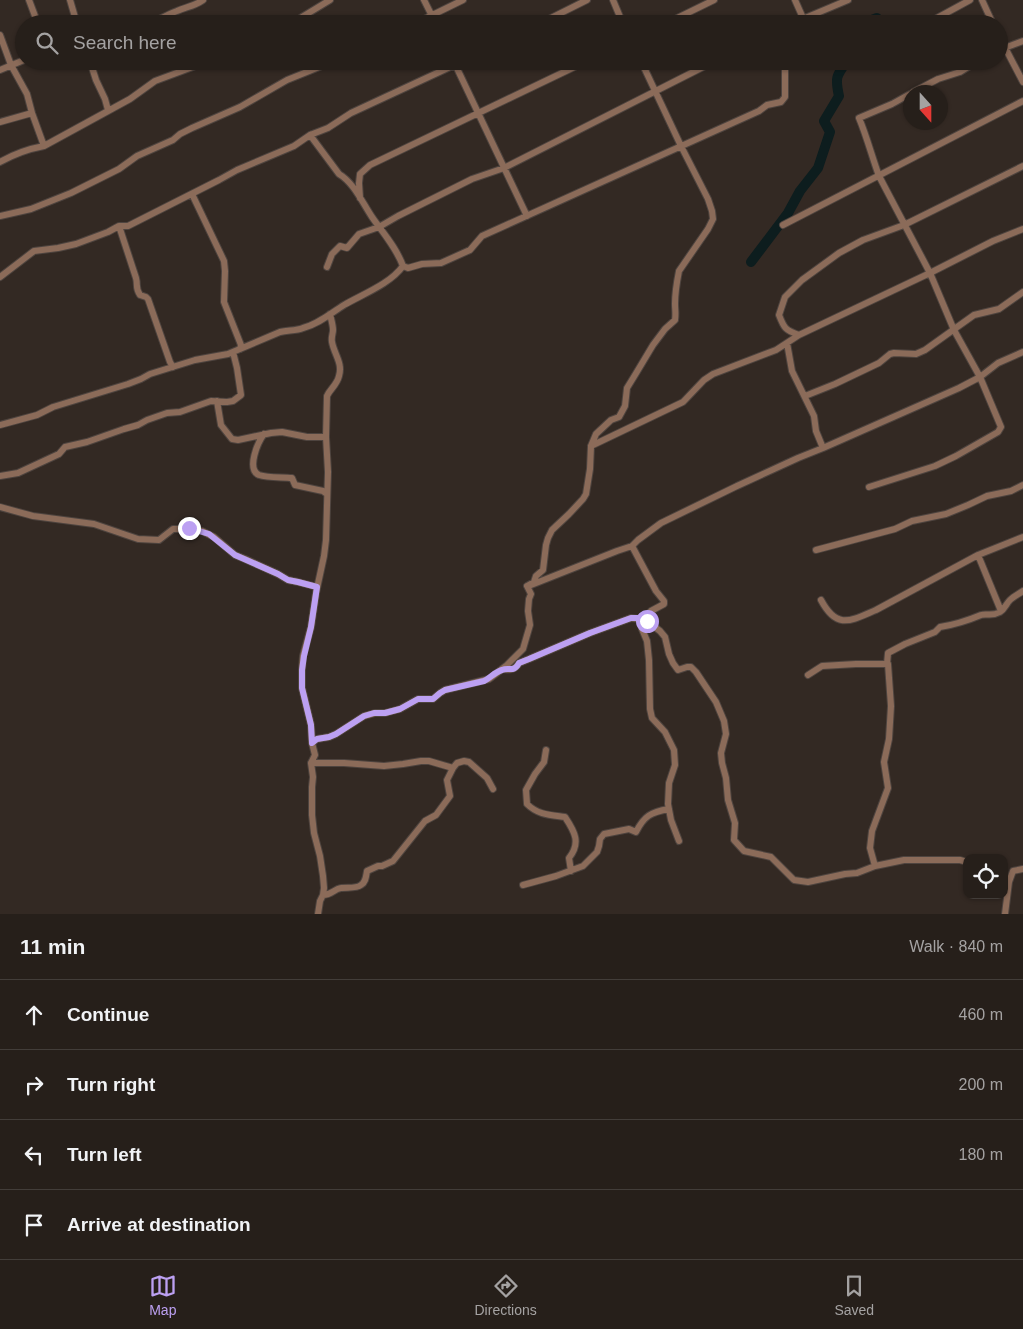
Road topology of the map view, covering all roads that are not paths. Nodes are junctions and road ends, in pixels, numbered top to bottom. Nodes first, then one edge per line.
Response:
1 (30, 0) edge
2 (70, 0) edge
3 (203, 0) edge
4 (330, 0) edge
5 (424, 0) edge
6 (463, 0) edge
7 (587, 0) edge
8 (612, 0) edge
9 (714, 0) edge
10 (795, 0) edge
11 (848, 0) edge
12 (970, 0) edge
13 (982, 0) edge
14 (35, 15) edge
15 (74, 15) edge
16 (169, 15) edge
17 (304, 15) edge
18 (432, 15) joint
19 (557, 15) edge
20 (619, 15) edge
21 (683, 15) edge
22 (802, 15) edge
23 (810, 15) edge
24 (942, 15) edge
25 (989, 15) edge
26 (0, 35) edge
27 (1023, 41) edge
28 (1008, 47) edge
29 (1008, 58) edge
30 (15, 63) edge
31 (11, 65) junction
32 (0, 70) edge
33 (93, 70) edge
34 (185, 70) edge
35 (312, 70) edge
36 (440, 70) edge
37 (457, 70) edge
38 (568, 70) edge
39 (646, 70) edge
40 (697, 70) edge
41 (785, 70) edge
42 (963, 70) edge
43 (1023, 82) edge
44 (927, 85) edge
45 (656, 91) junction
46 (903, 98) edge
47 (1023, 101) edge
48 (108, 110) junction
49 (32, 113) junction
50 (478, 114) junction
51 (0, 122) edge
52 (310, 135) junction
53 (44, 146) junction
54 (681, 146) junction
55 (0, 162) edge
56 (1023, 166) edge
57 (504, 168) junction
58 (879, 176) junction
59 (192, 194) junction
60 (360, 198) junction
61 (0, 216) edge
62 (527, 216) junction
63 (783, 225) dead end
64 (904, 225) junction
65 (118, 226) junction
66 (379, 227) junction
67 (1023, 229) edge
68 (403, 266) junction
69 (328, 267) dead end
70 (930, 273) junction
71 (0, 277) edge
72 (1023, 292) edge
73 (330, 314) junction
74 (954, 330) junction
75 (799, 335) junction
76 (787, 343) junction
77 (240, 349) junction
78 (233, 352) junction
79 (1023, 352) edge
80 (174, 367) junction
81 (980, 377) junction
82 (805, 396) junction
83 (217, 401) junction
84 (0, 425) edge
85 (264, 434) junction
86 (326, 437) junction
87 (592, 446) junction
88 (824, 448) junction
89 (0, 476) edge
90 (1023, 485) edge
91 (869, 487) dead end
92 (327, 494) junction
93 (0, 506) edge
94 (1023, 537) edge
95 (632, 546) junction
96 (816, 550) dead end
97 (978, 555) junction
98 (527, 586) junction
99 (317, 587) junction
100 (1023, 591) edge
101 (821, 600) dead end
102 (1001, 611) junction
103 (644, 620) junction
104 (887, 664) junction
105 (502, 669) junction
106 (808, 675) dead end
107 (312, 743) junction
108 (546, 750) dead end
109 (311, 764) junction
110 (453, 768) junction
111 (494, 789) dead end
112 (669, 809) junction
113 (679, 841) dead end
114 (963, 861) edge
115 (875, 866) junction
116 (1023, 869) edge
117 (571, 871) junction
118 (1009, 882) joint
119 (523, 885) dead end
120 (323, 895) junction
121 (318, 914) edge
122 (1004, 914) edge

1 - 14 street
2 - 15 street
3 - 16 street
4 - 17 street
5 - 18 street
6 - 18 street
7 - 19 street
8 - 20 street
9 - 21 street
10 - 22 street
11 - 23 street
12 - 24 street
13 - 25 street
26 - 31 street
27 - 28 street
29 - 43 street
30 - 31 street
31 - 32 street
31 - 49 street
33 - 48 street
34 - 48 street
35 - 61 street
36 - 52 street
37 - 50 street
38 - 50 street
39 - 45 street
40 - 45 street
41 - 54 street
42 - 44 street
45 - 54 street
45 - 57 street
46 - 58 street
47 - 58 street
48 - 53 street
49 - 51 street
49 - 53 street
50 - 57 street
50 - 60 street
52 - 59 street
52 - 60 street
53 - 55 street
54 - 62 street
54 - 87 street
56 - 64 street
57 - 62 street
57 - 66 street
58 - 63 street
58 - 64 street
59 - 65 street
59 - 77 street
60 - 66 street
62 - 68 street
64 - 70 street
64 - 75 street
65 - 71 street
65 - 80 street
66 - 68 street
66 - 69 street
67 - 70 street
68 - 73 street
70 - 74 street
70 - 75 street
72 - 74 street
73 - 77 street
73 - 86 street
74 - 81 street
74 - 82 street
75 - 76 street
76 - 82 street
76 - 87 street
77 - 78 street
78 - 80 street
78 - 83 street
79 - 81 street
80 - 84 street
81 - 88 street
81 - 91 street
82 - 88 street
83 - 85 street
83 - 89 street
85 - 86 street
85 - 92 street
86 - 92 street
87 - 98 street
88 - 95 street
90 - 96 street
92 - 99 street
93 - 99 street
94 - 97 street
95 - 98 street
95 - 103 street
97 - 101 street
97 - 102 street
98 - 105 street
99 - 107 street
100 - 102 street
102 - 104 street
103 - 105 street
103 - 112 street
103 - 115 street
104 - 106 street
104 - 115 street
105 - 107 street
107 - 109 street
108 - 117 street
109 - 110 street
109 - 120 street
110 - 111 street
110 - 120 street
112 - 113 street
112 - 117 street
114 - 115 street
116 - 118 street
117 - 119 street
118 - 122 street
120 - 121 street

